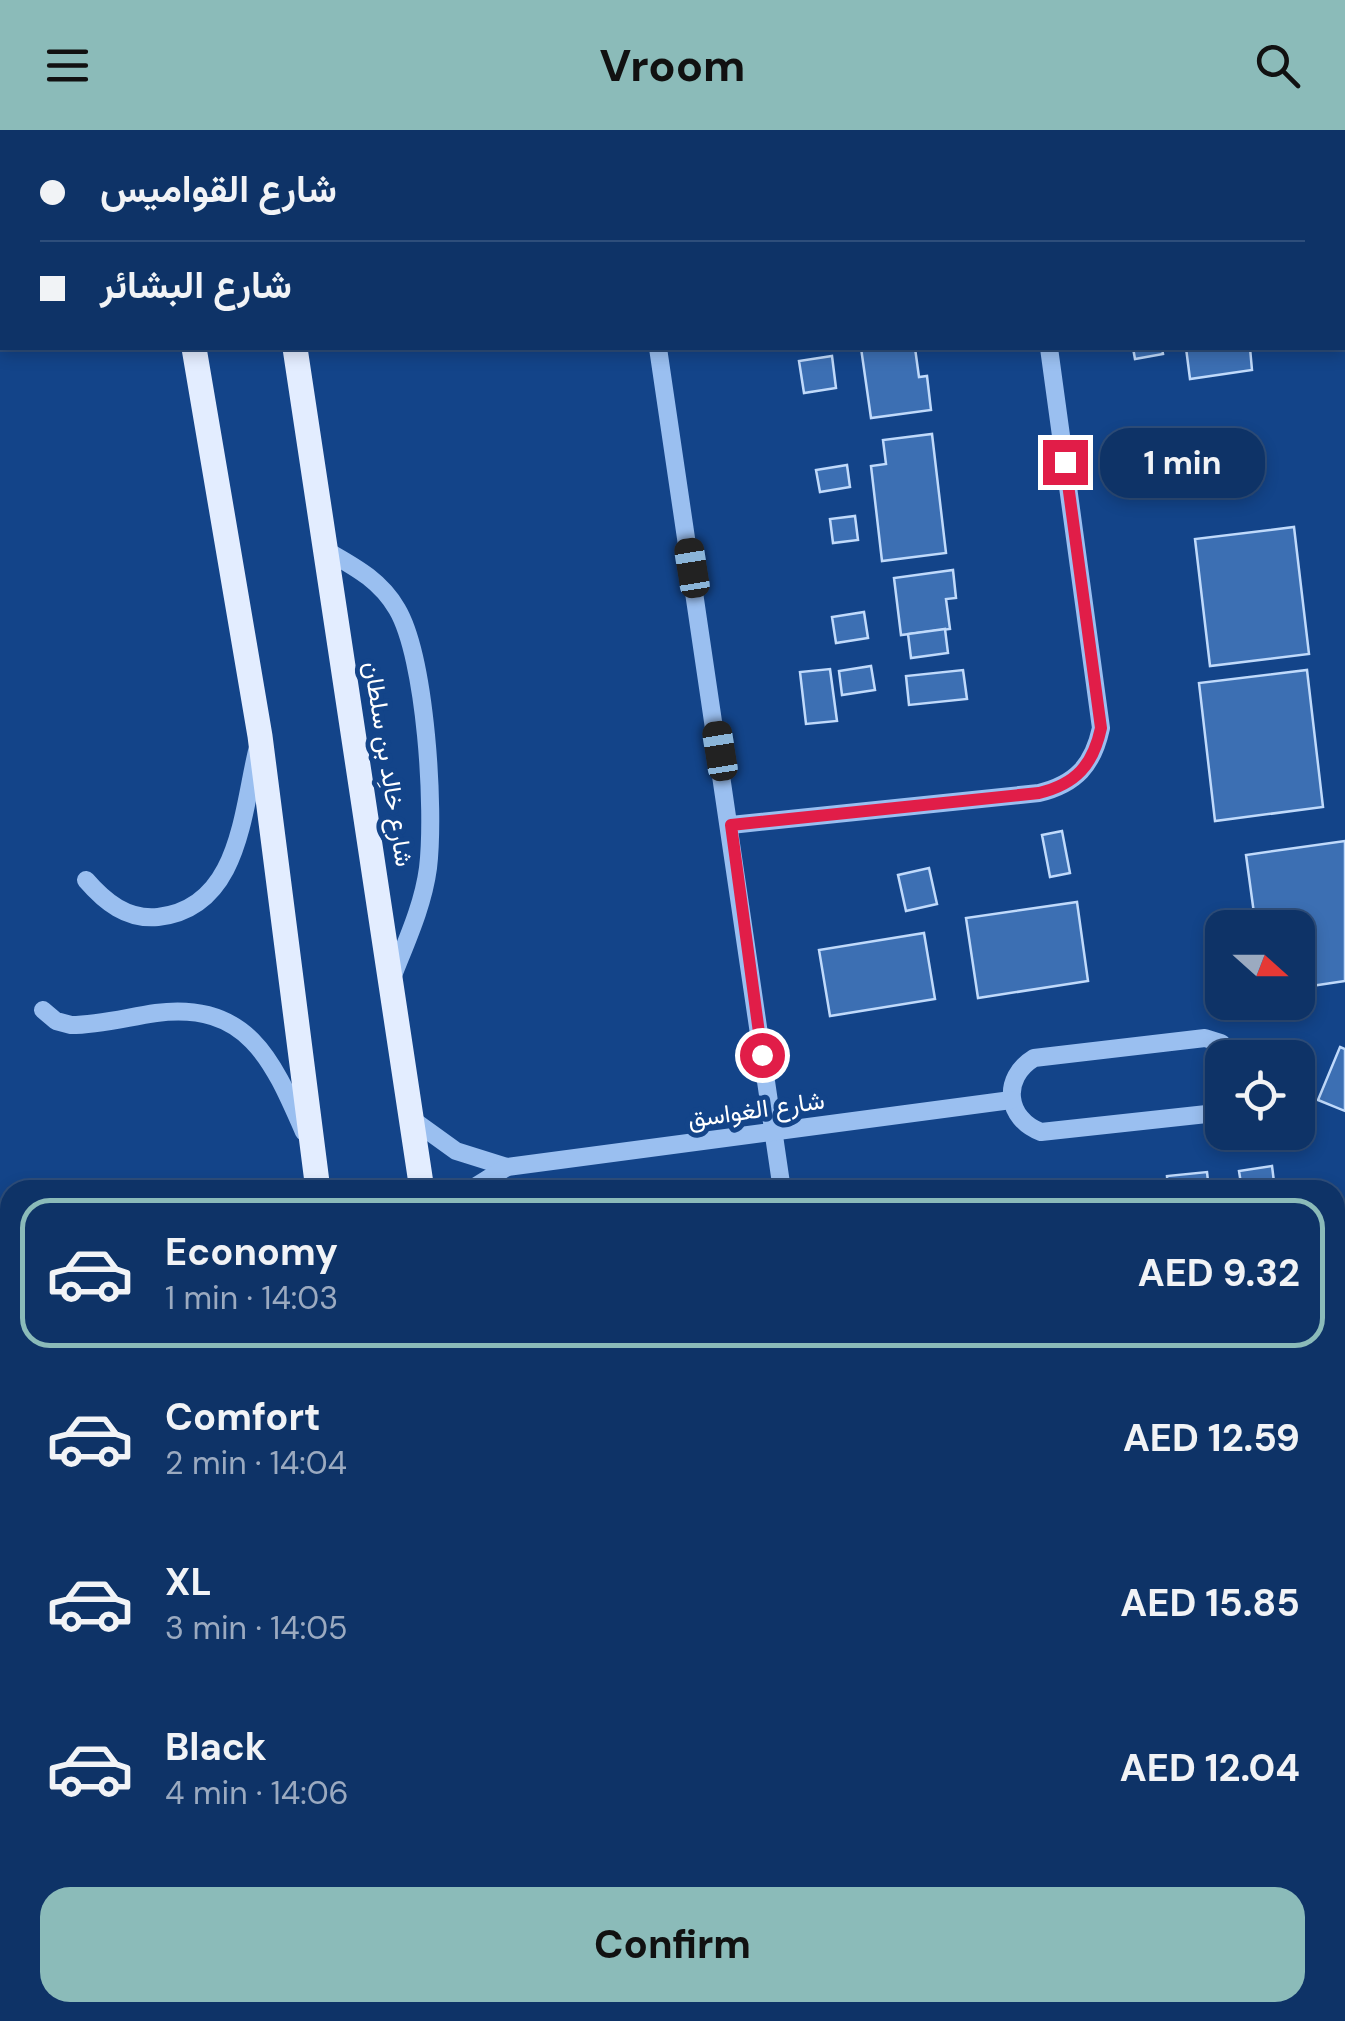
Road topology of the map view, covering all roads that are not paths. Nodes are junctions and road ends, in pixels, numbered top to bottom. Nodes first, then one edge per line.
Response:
1 (194, 350) edge
2 (296, 350) edge
3 (658, 350) edge
4 (1049, 350) edge
5 (326, 551) junction
6 (260, 736) junction
7 (731, 825) junction
8 (86, 880) dead end
9 (392, 978) junction
10 (43, 1010) dead end
11 (1211, 1040) edge
12 (1011, 1100) junction
13 (1205, 1114) edge
14 (413, 1120) junction
15 (772, 1132) junction
16 (314, 1155) junction
17 (506, 1167) junction
18 (317, 1180) edge
19 (421, 1180) edge
20 (486, 1180) edge
21 (780, 1180) edge

1 - 6 main road
2 - 5 main road, شارع خالِد بن سلطان
3 - 7 street
4 - 7 street
5 - 9 main road, شارع خالِد بن سلطان
5 - 9 street
6 - 8 street
6 - 16 main road
7 - 15 street
9 - 14 main road, شارع خالِد بن سلطان
10 - 16 street
11 - 12 street
12 - 13 street
12 - 15 street, شارع الغواسق
14 - 17 street, شارع الغواسق
14 - 19 main road, شارع خالِد بن سلطان
15 - 17 street, شارع الغواسق
15 - 21 street
16 - 18 main road
17 - 20 street, شارع الغواسق

